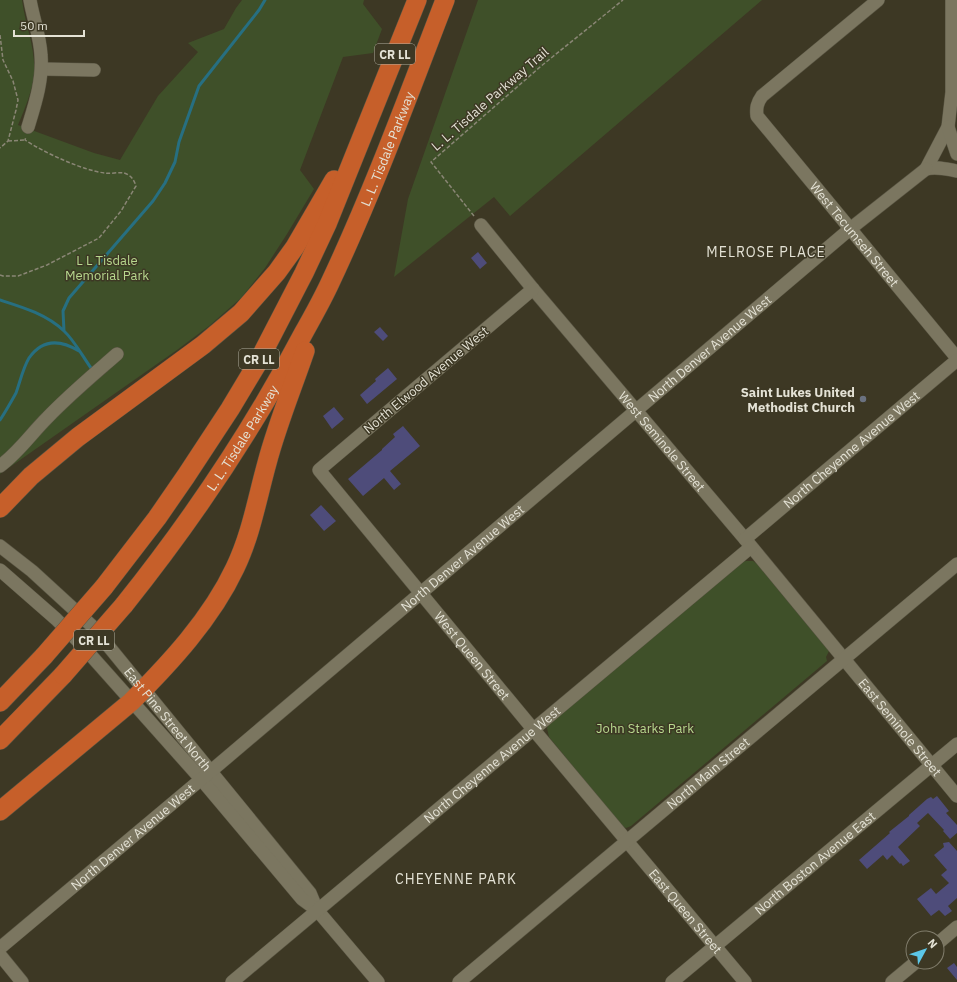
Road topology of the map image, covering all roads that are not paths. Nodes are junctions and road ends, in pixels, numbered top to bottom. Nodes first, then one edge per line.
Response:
1 (30, 0) edge
2 (417, 0) edge
3 (445, 0) edge
4 (878, 0) edge
5 (952, 0) edge
6 (42, 69) junction
7 (94, 70) dead end
8 (374, 108) junction
9 (948, 127) junction
10 (27, 134) road end
11 (957, 154) edge
12 (926, 169) junction
13 (957, 171) edge
14 (481, 225) road end
15 (850, 229) junction
16 (329, 286) junction
17 (533, 289) junction
18 (117, 354) dead end
19 (957, 359) edge
20 (637, 410) junction
21 (0, 466) edge
22 (319, 470) joint
23 (31, 476) junction
24 (0, 494) edge
25 (0, 508) edge
26 (748, 543) junction
27 (0, 546) edge
28 (957, 564) edge
29 (1, 573) edge
30 (420, 593) junction
31 (843, 659) junction
32 (138, 695) junction
33 (0, 702) edge
34 (533, 730) junction
35 (0, 740) edge
36 (957, 744) edge
37 (931, 765) junction
38 (206, 775) junction
39 (957, 796) edge
40 (0, 811) edge
41 (626, 840) junction
42 (317, 910) junction
43 (957, 927) edge
44 (945, 937) edge
45 (715, 946) junction
46 (0, 948) edge
47 (0, 955) edge
48 (906, 970) edge
49 (22, 982) edge
50 (232, 982) edge
51 (378, 982) edge
52 (458, 982) edge
53 (672, 982) edge
54 (745, 982) edge
55 (892, 982) edge

1 - 6 street
2 - 8 highway, L. L. Tisdale Parkway / CR LL
3 - 16 highway, L. L. Tisdale Parkway / CR LL
4 - 15 street, West Tecumseh Street
5 - 9 street, North Denver Avenue West
6 - 7 street
6 - 10 street
8 - 23 highway
8 - 33 highway, L. L. Tisdale Parkway / CR LL, bridge
9 - 11 street, North Denver Avenue West
9 - 12 street, North Denver Avenue West
12 - 13 street
12 - 15 street, North Denver Avenue West
14 - 17 street, West Seminole Street
15 - 19 street, West Tecumseh Street
15 - 20 street, North Denver Avenue West
16 - 32 highway
16 - 35 highway, L. L. Tisdale Parkway / CR LL, bridge
17 - 20 street, West Seminole Street
17 - 22 street, North Elwood Avenue West
18 - 21 street
19 - 26 street, North Cheyenne Avenue West
20 - 26 street, West Seminole Street
20 - 30 street, North Denver Avenue West
22 - 30 street, West Queen Street
23 - 24 highway
23 - 25 highway
26 - 31 street, West Seminole Street
26 - 34 street, North Cheyenne Avenue West
27 - 32 street, East Pine Street North
28 - 31 street, North Main Street
29 - 32 street, East Pine Street North
30 - 34 street, West Queen Street
30 - 38 street, North Denver Avenue West
31 - 37 street, East Seminole Street
31 - 41 street, North Main Street
32 - 38 street, East Pine Street North
32 - 38 street, East Pine Street North
32 - 40 highway
34 - 41 street, West Queen Street
34 - 42 street, North Cheyenne Avenue West
36 - 37 street, North Boston Avenue East
37 - 39 street, East Seminole Street
37 - 45 street, North Boston Avenue East
38 - 42 street, East Pine Street North
38 - 46 street, North Denver Avenue West
41 - 45 street, East Queen Street
41 - 52 street, North Main Street
42 - 50 street, North Cheyenne Avenue West
42 - 51 street, East Pine Street North
43 - 44 street
45 - 53 street, North Boston Avenue East
45 - 54 street, East Queen Street
47 - 49 street
48 - 55 street

